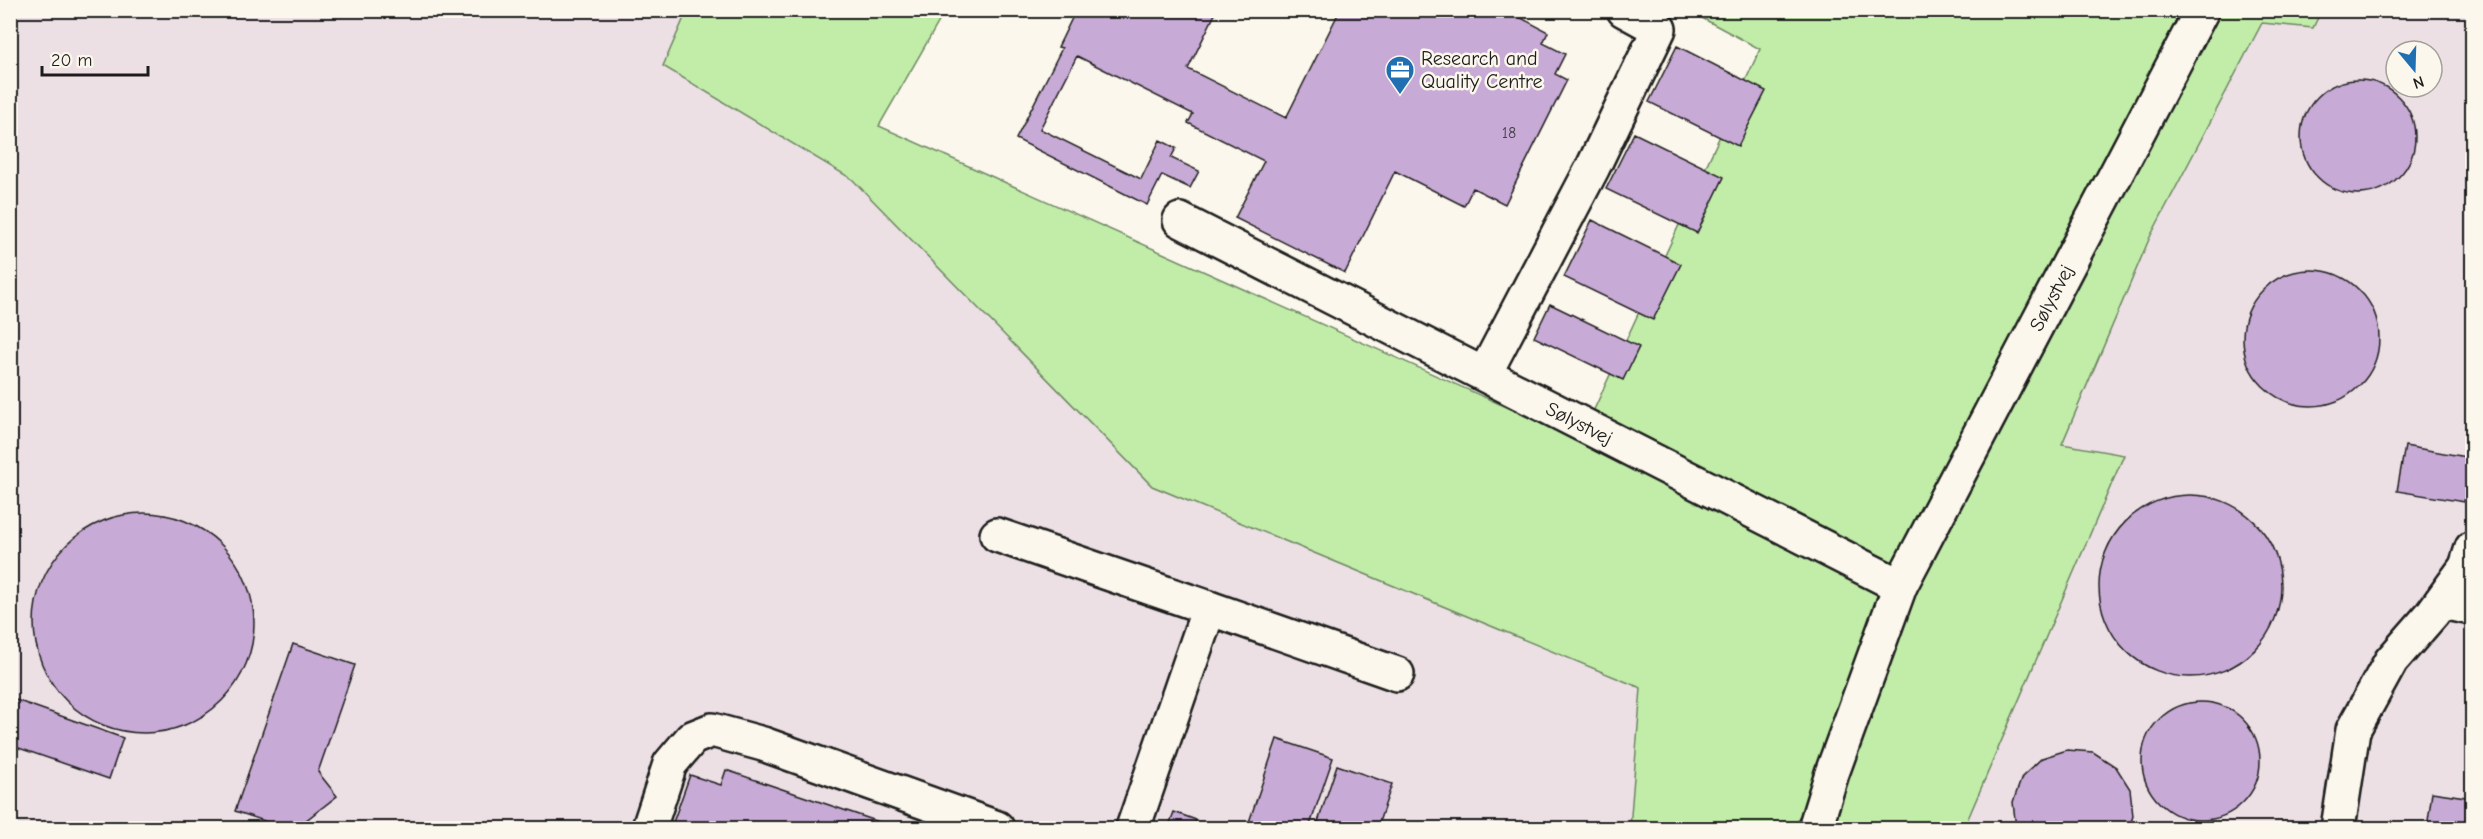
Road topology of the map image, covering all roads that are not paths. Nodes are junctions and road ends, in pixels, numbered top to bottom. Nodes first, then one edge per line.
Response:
1 (1624, 10) edge
2 (2202, 10) edge
3 (1180, 220) dead end
4 (1485, 373) junction
5 (997, 535) dead end
6 (2472, 548) edge
7 (1900, 586) junction
8 (2441, 602) junction
9 (1209, 608) junction
10 (2472, 608) edge
11 (1396, 674) dead end
12 (649, 828) edge
13 (997, 828) edge
14 (1132, 828) edge
15 (1815, 828) edge
16 (2338, 828) edge

1 - 4 street
2 - 7 street, Sølystvej
3 - 4 street, Sølystvej
4 - 7 street, Sølystvej
5 - 9 street
6 - 8 street
7 - 15 street, Sølystvej
8 - 10 street
8 - 16 street
9 - 11 street
9 - 14 street
12 - 13 street

